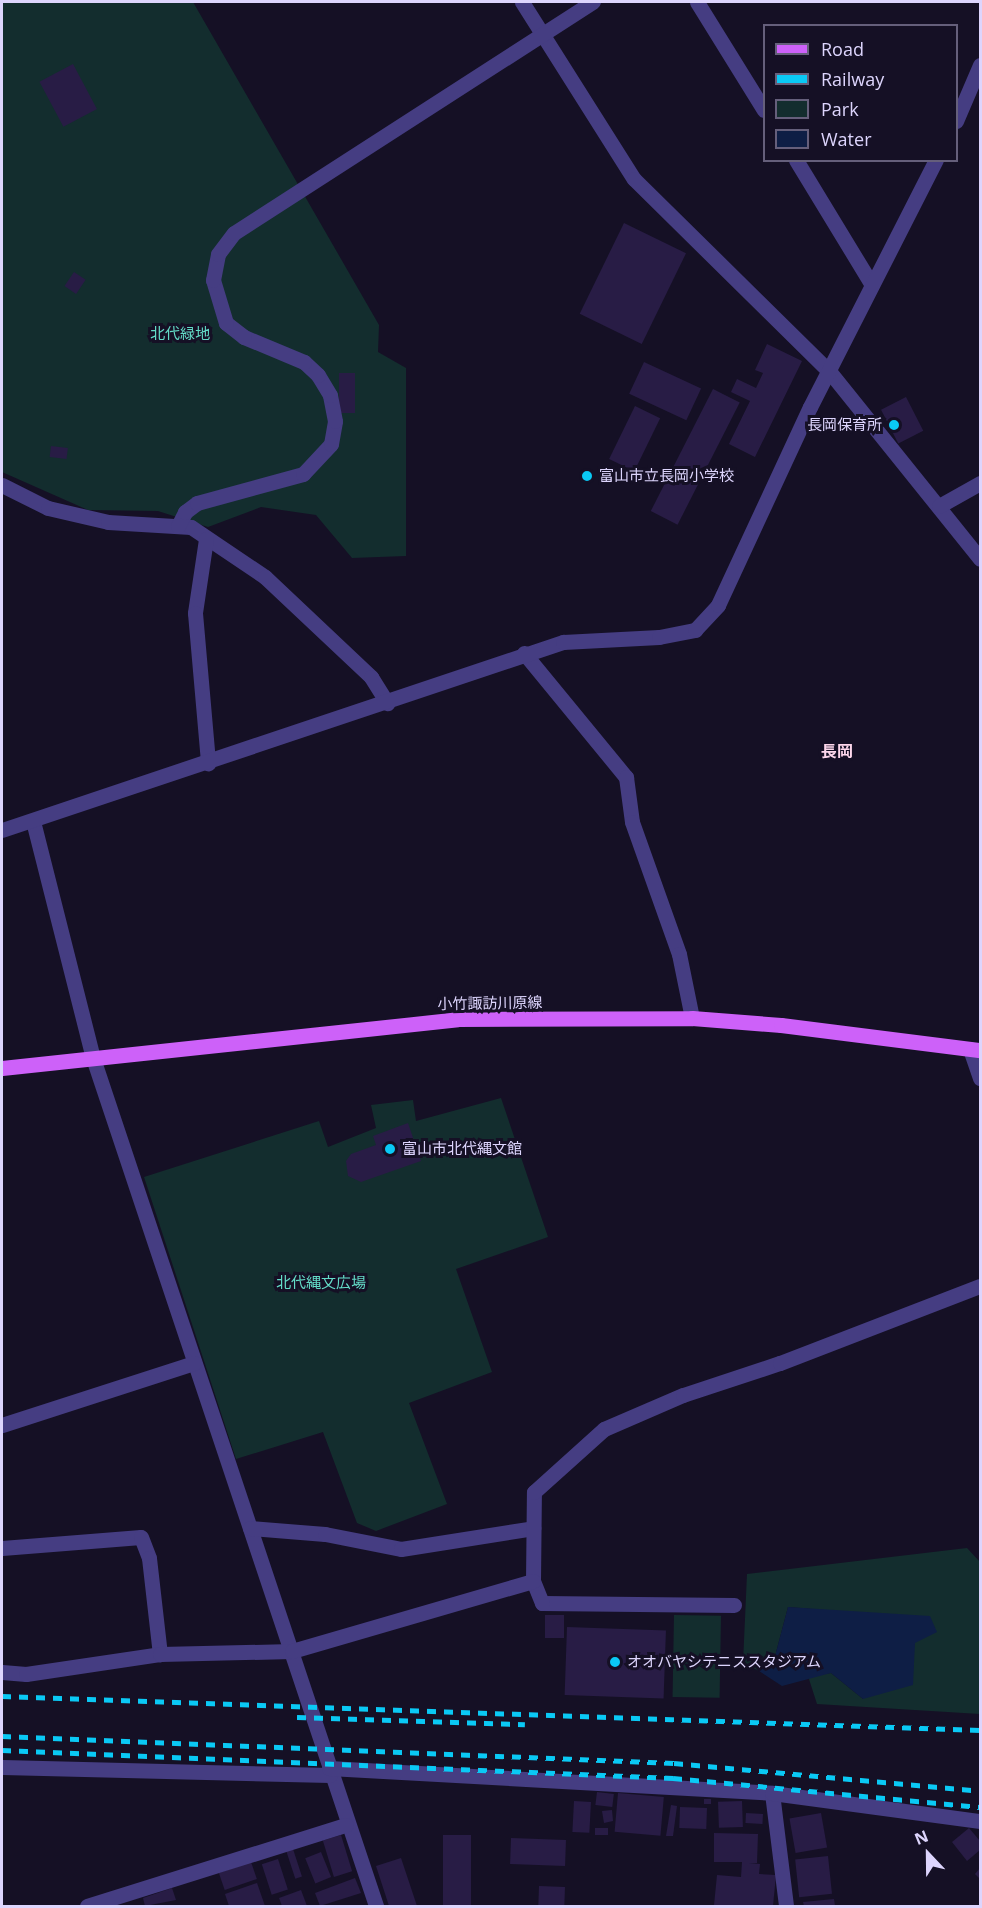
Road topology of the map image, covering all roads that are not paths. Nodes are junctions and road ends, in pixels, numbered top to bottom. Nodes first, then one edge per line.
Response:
1 (522, 2) edge
2 (593, 2) edge
3 (697, 2) edge
4 (542, 33) junction
5 (981, 65) edge
6 (763, 107) edge
7 (958, 119) edge
8 (796, 162) edge
9 (935, 162) edge
10 (872, 285) junction
11 (829, 371) junction
12 (981, 483) edge
13 (2, 485) edge
14 (939, 506) junction
15 (178, 526) junction
16 (206, 539) junction
17 (981, 559) edge
18 (524, 653) junction
19 (387, 703) junction
20 (208, 763) junction
21 (33, 821) junction
22 (2, 830) edge
23 (692, 1018) junction
24 (975, 1050) edge
25 (93, 1058) junction
26 (2, 1068) edge
27 (981, 1078) edge
28 (981, 1287) edge
29 (194, 1363) junction
30 (2, 1425) edge
31 (250, 1528) junction
32 (533, 1528) junction
33 (2, 1548) edge
34 (533, 1581) junction
35 (734, 1605) dead end
36 (292, 1651) junction
37 (160, 1654) junction
38 (2, 1672) edge
39 (2, 1767) edge
40 (330, 1772) junction
41 (772, 1793) junction
42 (981, 1821) edge
43 (346, 1825) junction
44 (87, 1906) edge
45 (376, 1906) edge
46 (786, 1906) edge

1 - 4 street
2 - 4 street
3 - 6 street
4 - 11 street
4 - 15 street
5 - 7 street
8 - 10 street
9 - 10 street
10 - 11 street
11 - 14 street
11 - 18 street
12 - 14 street
13 - 15 street
14 - 17 street
15 - 16 street
16 - 19 street
16 - 20 street
18 - 19 street
18 - 23 street
19 - 20 street
20 - 21 street
21 - 22 street
21 - 25 street
23 - 24 main road, 小竹諏訪川原線
23 - 25 main road, 小竹諏訪川原線
24 - 27 street
25 - 26 main road, 小竹諏訪川原線
25 - 29 street
28 - 32 street
29 - 30 street
29 - 31 street
31 - 32 street
31 - 36 street
32 - 34 street
33 - 37 street
34 - 35 street
34 - 36 street
36 - 37 street
36 - 40 street
37 - 38 street
39 - 40 street
40 - 41 street
40 - 43 street
41 - 42 street
41 - 46 street
43 - 44 street
43 - 45 street

